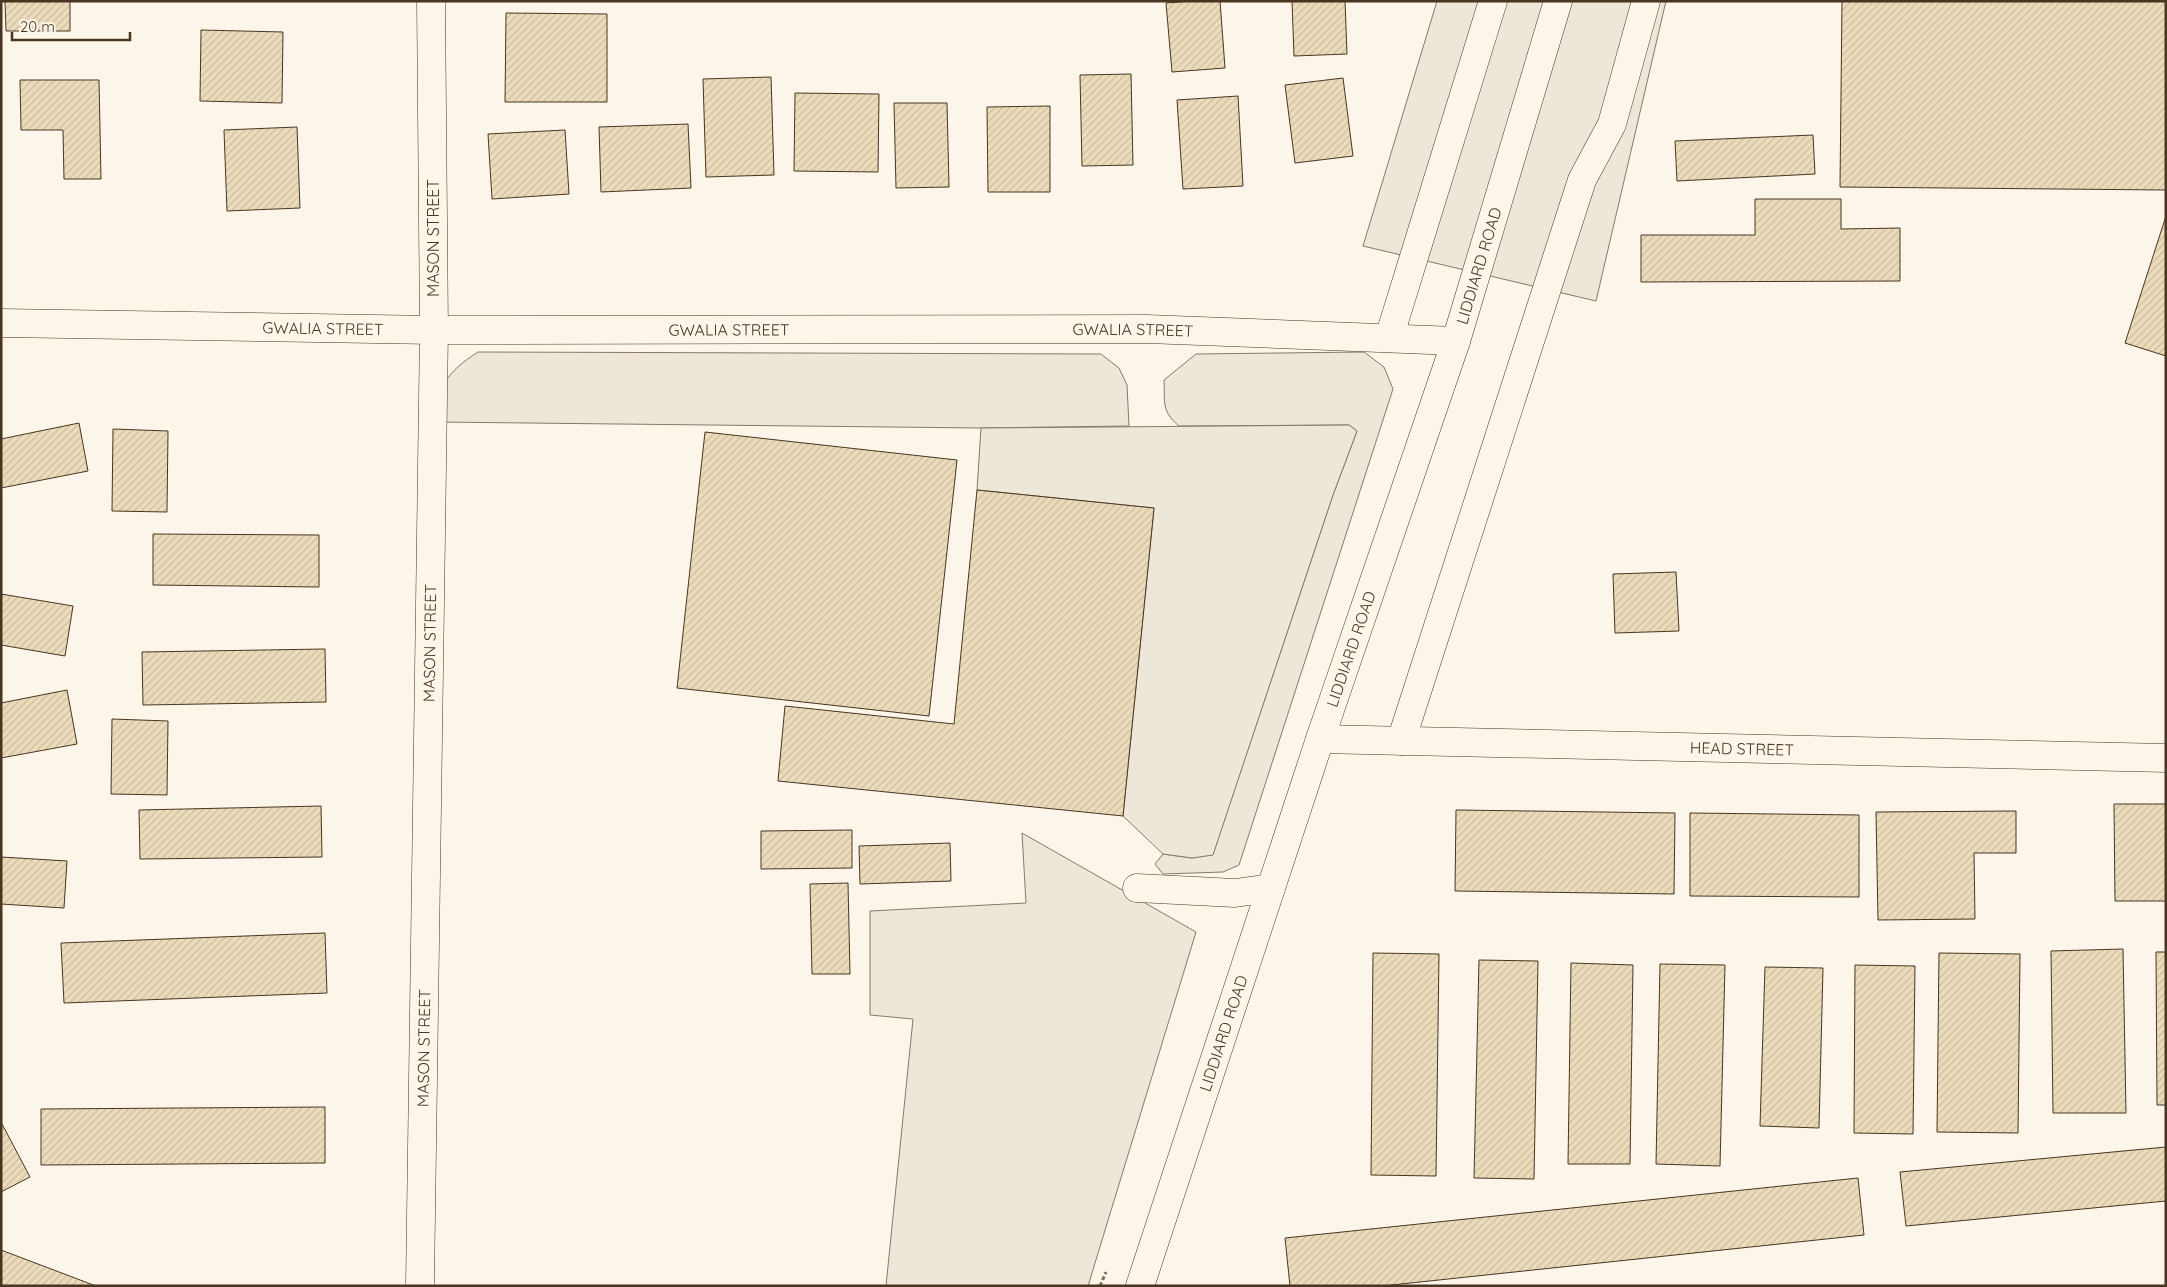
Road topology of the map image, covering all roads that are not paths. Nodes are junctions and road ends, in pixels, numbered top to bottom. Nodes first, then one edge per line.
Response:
1 (431, 1) edge
2 (1494, 1) edge
3 (1646, 1) edge
4 (1557, 5) edge
5 (1, 323) edge
6 (434, 330) junction
7 (1389, 338) junction
8 (1456, 341) junction
9 (1320, 739) junction
10 (1401, 741) junction
11 (2166, 758) edge
12 (1137, 888) dead end
13 (1271, 888) junction
14 (420, 1284) dead end
15 (1140, 1286) edge

1 - 6 street, MASON STREET
2 - 7 street
3 - 10 street
4 - 8 street, LIDDIARD ROAD
5 - 6 street, GWALIA STREET
6 - 7 street, GWALIA STREET
6 - 14 street, MASON STREET
7 - 8 street, GWALIA STREET
8 - 9 street, LIDDIARD ROAD
9 - 10 street, HEAD STREET
9 - 13 street, LIDDIARD ROAD
10 - 11 street, HEAD STREET
12 - 13 street
13 - 15 street, LIDDIARD ROAD

